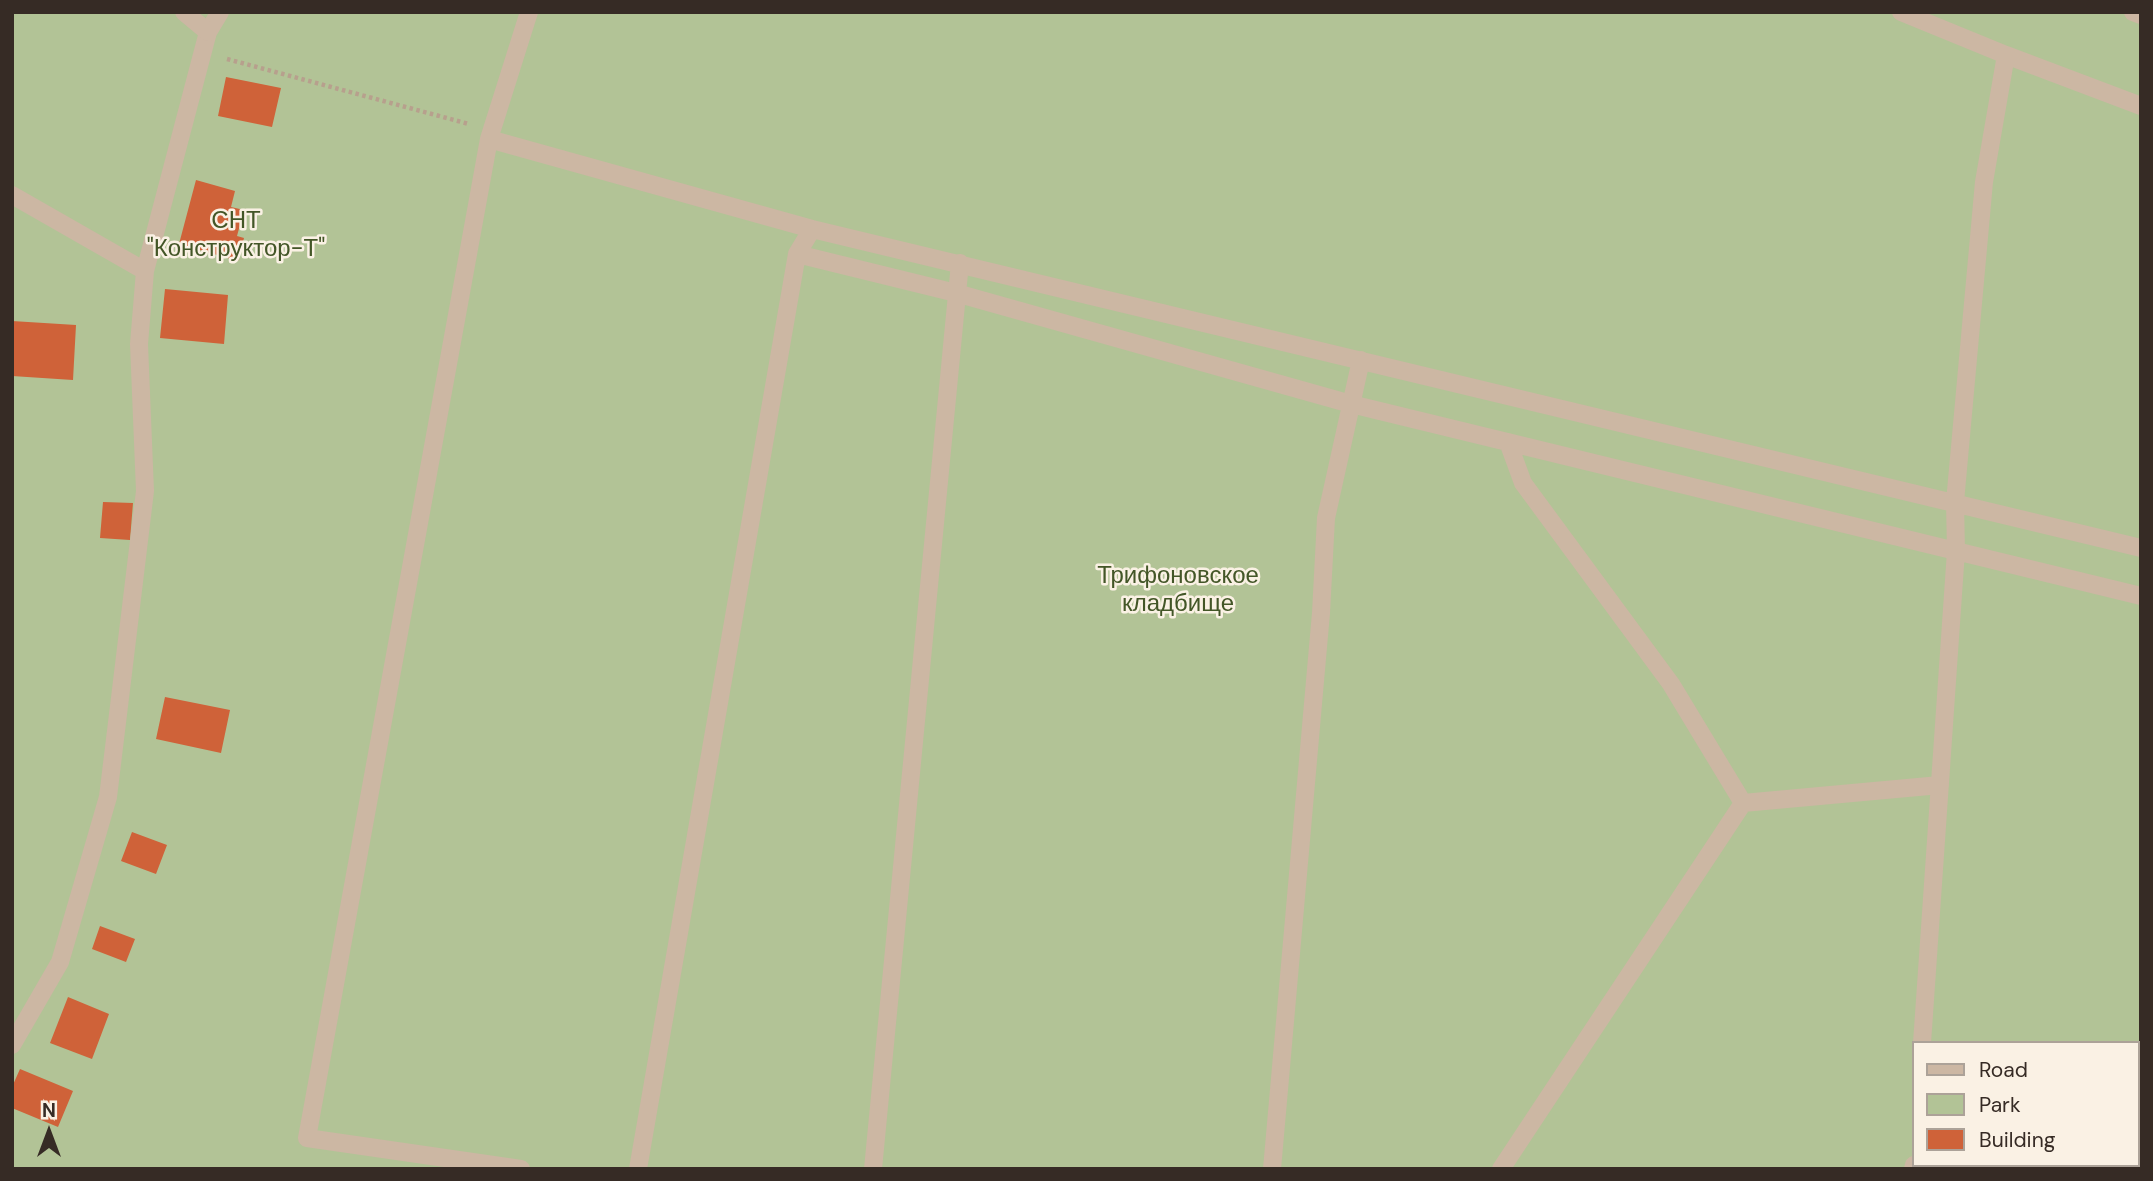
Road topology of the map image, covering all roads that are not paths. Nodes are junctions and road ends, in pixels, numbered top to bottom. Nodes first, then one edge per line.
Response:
1 (184, 12) edge
2 (220, 12) edge
3 (529, 12) edge
4 (1901, 12) edge
5 (2133, 12) edge
6 (2141, 15) edge
7 (208, 32) junction
8 (2006, 55) junction
9 (2141, 106) edge
10 (490, 135) junction
11 (12, 195) edge
12 (812, 229) junction
13 (797, 254) junction
14 (960, 263) junction
15 (145, 271) junction
16 (956, 293) junction
17 (1361, 360) junction
18 (1351, 404) junction
19 (1508, 442) junction
20 (1955, 502) junction
21 (2141, 548) edge
22 (1956, 551) junction
23 (2141, 596) edge
24 (1940, 785) junction
25 (1742, 803) junction
26 (1922, 1041) edge
27 (12, 1045) edge
28 (521, 1169) edge
29 (638, 1169) edge
30 (873, 1169) edge
31 (1272, 1169) edge
32 (1501, 1169) edge

1 - 7 street
2 - 7 street
3 - 10 street
4 - 8 street
5 - 6 street
7 - 15 street
8 - 9 street
8 - 20 street
10 - 12 street
10 - 28 street
11 - 15 street
12 - 13 street
12 - 14 street
13 - 16 street
13 - 29 street
14 - 16 street
14 - 17 street
15 - 27 street
16 - 18 street
16 - 30 street
17 - 18 street
17 - 20 street
18 - 19 street
18 - 31 street
19 - 22 street
19 - 25 street
20 - 21 street
20 - 22 street
22 - 23 street
22 - 24 street
24 - 25 street
24 - 26 street
25 - 32 street

